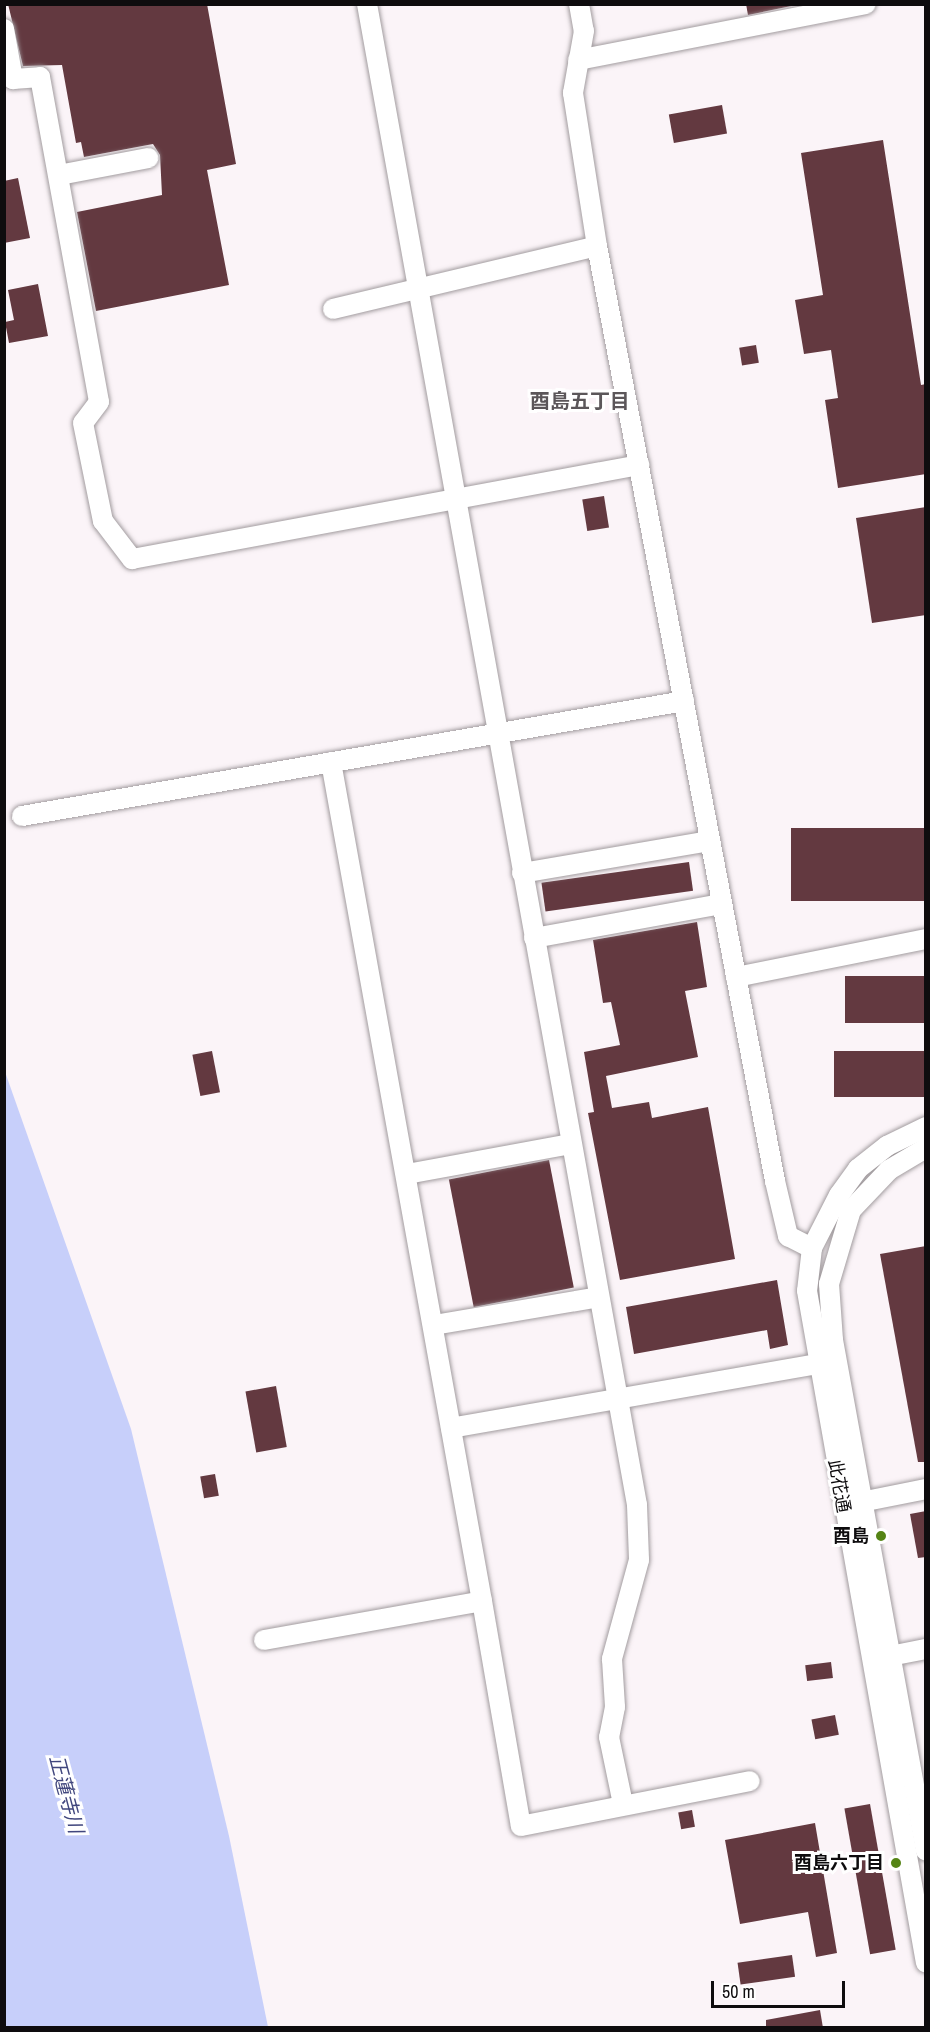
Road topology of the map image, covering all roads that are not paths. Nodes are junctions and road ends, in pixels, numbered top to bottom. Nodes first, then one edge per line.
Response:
1 (367, 4) edge
2 (579, 4) edge
3 (866, 4) edge
4 (4, 29) edge
5 (578, 60) junction
6 (148, 158) dead end
7 (59, 176) junction
8 (597, 246) junction
9 (416, 286) junction
10 (333, 309) dead end
11 (639, 465) junction
12 (454, 500) junction
13 (684, 701) junction
14 (497, 733) junction
15 (331, 762) junction
16 (22, 816) dead end
17 (710, 841) junction
18 (522, 873) junction
19 (722, 904) junction
20 (534, 938) junction
21 (926, 939) edge
22 (736, 977) junction
23 (926, 1127) edge
24 (571, 1144) junction
25 (926, 1148) edge
26 (407, 1174) junction
27 (812, 1248) junction
28 (599, 1297) junction
29 (434, 1325) junction
30 (827, 1362) junction
31 (618, 1398) junction
32 (451, 1428) junction
33 (926, 1489) edge
34 (852, 1504) junction
35 (482, 1601) junction
36 (264, 1640) dead end
37 (926, 1650) edge
38 (890, 1656) junction
39 (750, 1781) dead end
40 (623, 1804) junction
41 (926, 1851) edge
42 (922, 1920) edge
43 (926, 1963) edge

1 - 9 street
2 - 5 street
3 - 5 street
4 - 7 street
5 - 8 street
6 - 7 street
7 - 12 street
8 - 9 street
8 - 11 street
9 - 10 street
9 - 12 street
11 - 12 street
11 - 13 street
12 - 14 street
13 - 14 street
13 - 17 street
14 - 15 street
14 - 18 street
15 - 16 street
15 - 26 street
17 - 18 street
17 - 19 street
18 - 20 street
19 - 20 street
19 - 22 street
20 - 24 street
21 - 22 street
22 - 27 street
23 - 27 street, 此花通
24 - 26 street
24 - 28 street
25 - 30 street, 此花通
26 - 29 street
27 - 30 street, 此花通
28 - 29 street
28 - 31 street
29 - 32 street
30 - 31 street
30 - 34 street, 此花通
30 - 34 street, 此花通
31 - 32 street
31 - 40 street
32 - 35 street
33 - 34 street
34 - 38 street, 此花通
34 - 42 street, 此花通
35 - 36 street
35 - 40 street
37 - 38 street
38 - 41 street, 此花通
39 - 40 street
42 - 43 street, 此花通

